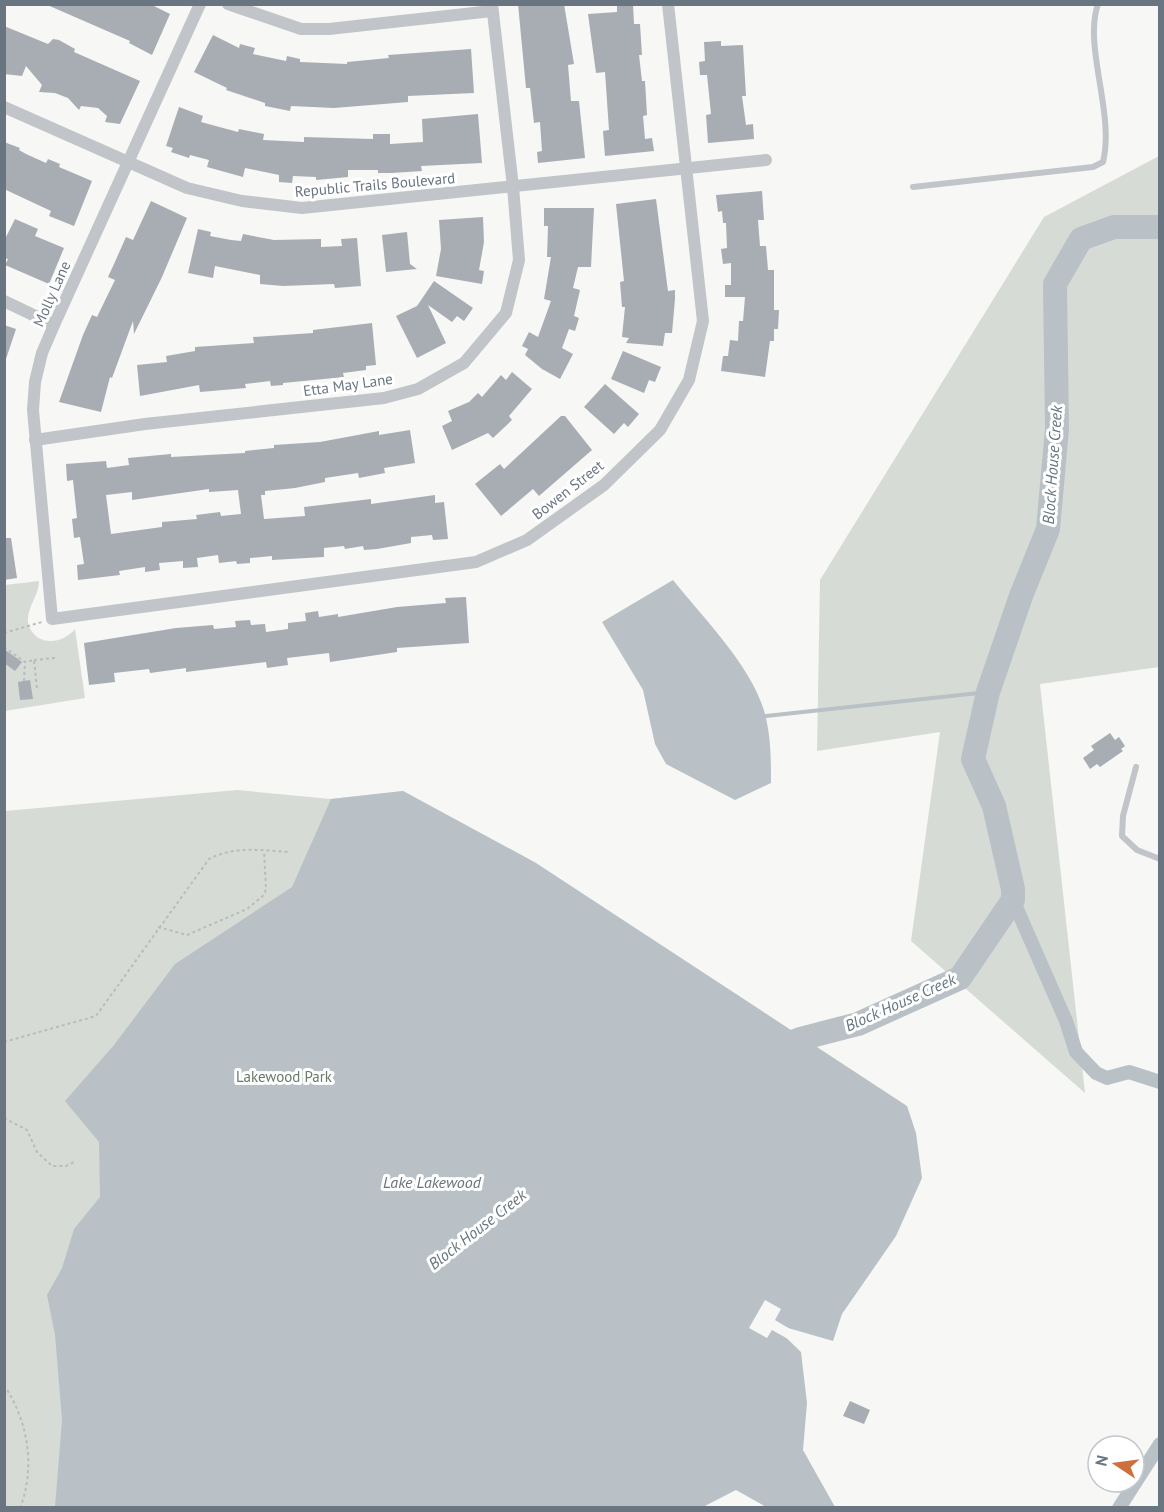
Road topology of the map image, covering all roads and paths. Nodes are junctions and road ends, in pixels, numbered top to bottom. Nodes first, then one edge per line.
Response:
1 (200, 4) edge
2 (228, 4) edge
3 (668, 4) edge
4 (1098, 4) edge
5 (492, 8) edge
6 (4, 107) edge
7 (766, 160) dead end
8 (127, 161) junction
9 (688, 168) junction
10 (513, 187) junction
11 (913, 187) dead end
12 (4, 301) edge
13 (54, 325) junction
14 (35, 440) junction
15 (52, 619) junction
16 (4, 633) edge
17 (4, 647) edge
18 (55, 658) dead end
19 (34, 660) junction
20 (25, 662) junction
21 (24, 681) dead end
22 (31, 687) dead end
23 (1136, 767) dead end
24 (264, 850) junction
25 (288, 852) dead end
26 (1160, 859) edge
27 (158, 927) junction
28 (4, 1041) edge
29 (4, 1118) edge
30 (10, 1123) junction
31 (4, 1125) edge
32 (74, 1162) dead end
33 (4, 1385) edge
34 (20, 1508) edge

1 - 8 street, Molly Lane
2 - 5 street
3 - 9 street, Bowen Street
4 - 11 lane
5 - 10 street, Etta May Lane
6 - 8 street, Republic Trails Boulevard
7 - 9 street, Republic Trails Boulevard
8 - 10 street, Republic Trails Boulevard
8 - 13 street, Molly Lane
9 - 10 street, Republic Trails Boulevard
9 - 15 street, Bowen Street
10 - 14 street, Etta May Lane
12 - 13 street
13 - 14 street, Molly Lane
14 - 15 street, Molly Lane
15 - 16 path
17 - 20 path
18 - 19 path
19 - 20 path
19 - 22 path
20 - 21 path
23 - 26 lane
24 - 25 path
24 - 27 path
24 - 27 path
27 - 28 path
29 - 30 path
30 - 31 path
30 - 32 path
33 - 34 path

